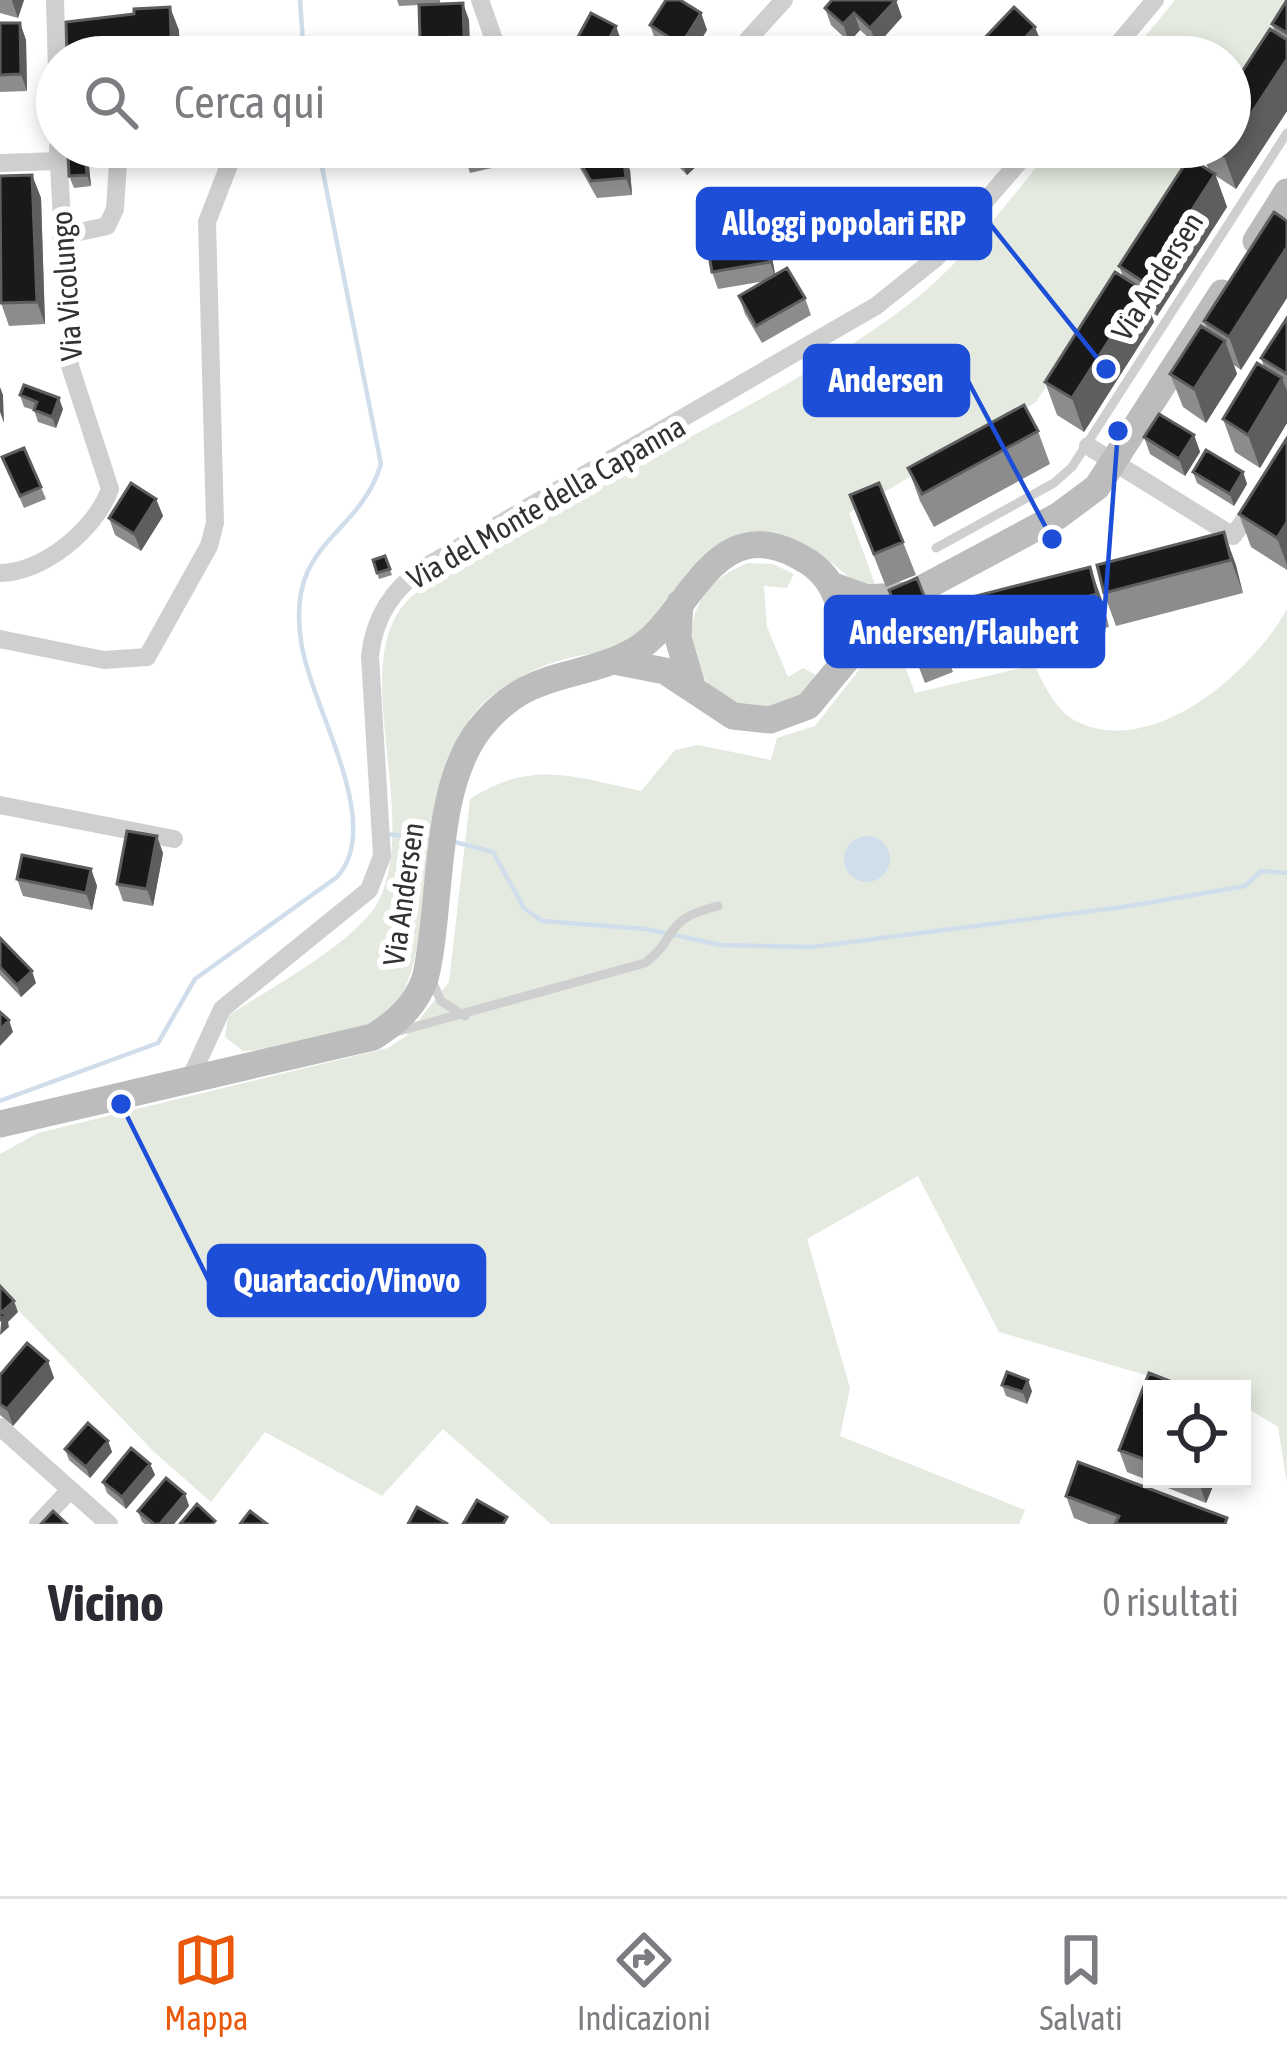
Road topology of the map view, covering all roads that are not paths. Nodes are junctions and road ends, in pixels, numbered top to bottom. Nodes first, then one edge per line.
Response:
1 (55, 0) edge
2 (480, 0) edge
3 (784, 0) edge
4 (1155, 0) edge
5 (56, 36) edge
6 (493, 36) edge
7 (751, 36) edge
8 (1125, 36) edge
9 (1287, 134) edge
10 (36, 158) edge
11 (0, 163) edge
12 (59, 168) edge
13 (118, 168) edge
14 (228, 168) edge
15 (1014, 168) edge
16 (1287, 192) edge
17 (1243, 202) junction
18 (1270, 219) junction
19 (61, 236) junction
20 (1088, 446) junction
21 (1116, 461) junction
22 (1266, 488) edge
23 (936, 548) dead end
24 (0, 572) edge
25 (831, 585) junction
26 (910, 595) junction
27 (680, 603) junction
28 (0, 640) edge
29 (610, 661) junction
30 (842, 662) junction
31 (692, 686) junction
32 (0, 806) edge
33 (174, 839) dead end
34 (718, 906) dead end
35 (427, 971) junction
36 (465, 1016) junction
37 (373, 1037) junction
38 (190, 1081) junction
39 (0, 1124) edge
40 (0, 1427) edge
41 (70, 1490) junction
42 (38, 1524) edge
43 (110, 1524) edge

1 - 5 street
2 - 6 street
3 - 7 street
4 - 8 street
9 - 17 lane, Via Andersen
10 - 11 street
12 - 19 street, Via Vicolungo
13 - 19 street
14 - 28 street
15 - 38 street, Via del Monte della Capanna
16 - 18 street, Via Andersen
17 - 18 lane, Via Andersen
17 - 20 lane, Via Andersen
18 - 21 street, Via Andersen
19 - 24 street, Via Vicolungo
20 - 21 street
20 - 23 lane, Via Andersen
21 - 22 street
21 - 26 street, Via Andersen
25 - 26 street, Via Andersen
25 - 27 street, Via Andersen
25 - 30 street
26 - 30 street, Via Andersen
27 - 29 street, Via Andersen
27 - 31 street
29 - 31 street, Via Andersen
29 - 35 street, Via Andersen
30 - 31 street, Via Andersen
32 - 33 street
34 - 36 lane
35 - 36 lane
35 - 37 street, Via Andersen
36 - 37 lane
37 - 38 street, Via Andersen
38 - 39 street, Via Andersen
40 - 41 street
41 - 42 street
41 - 43 street

